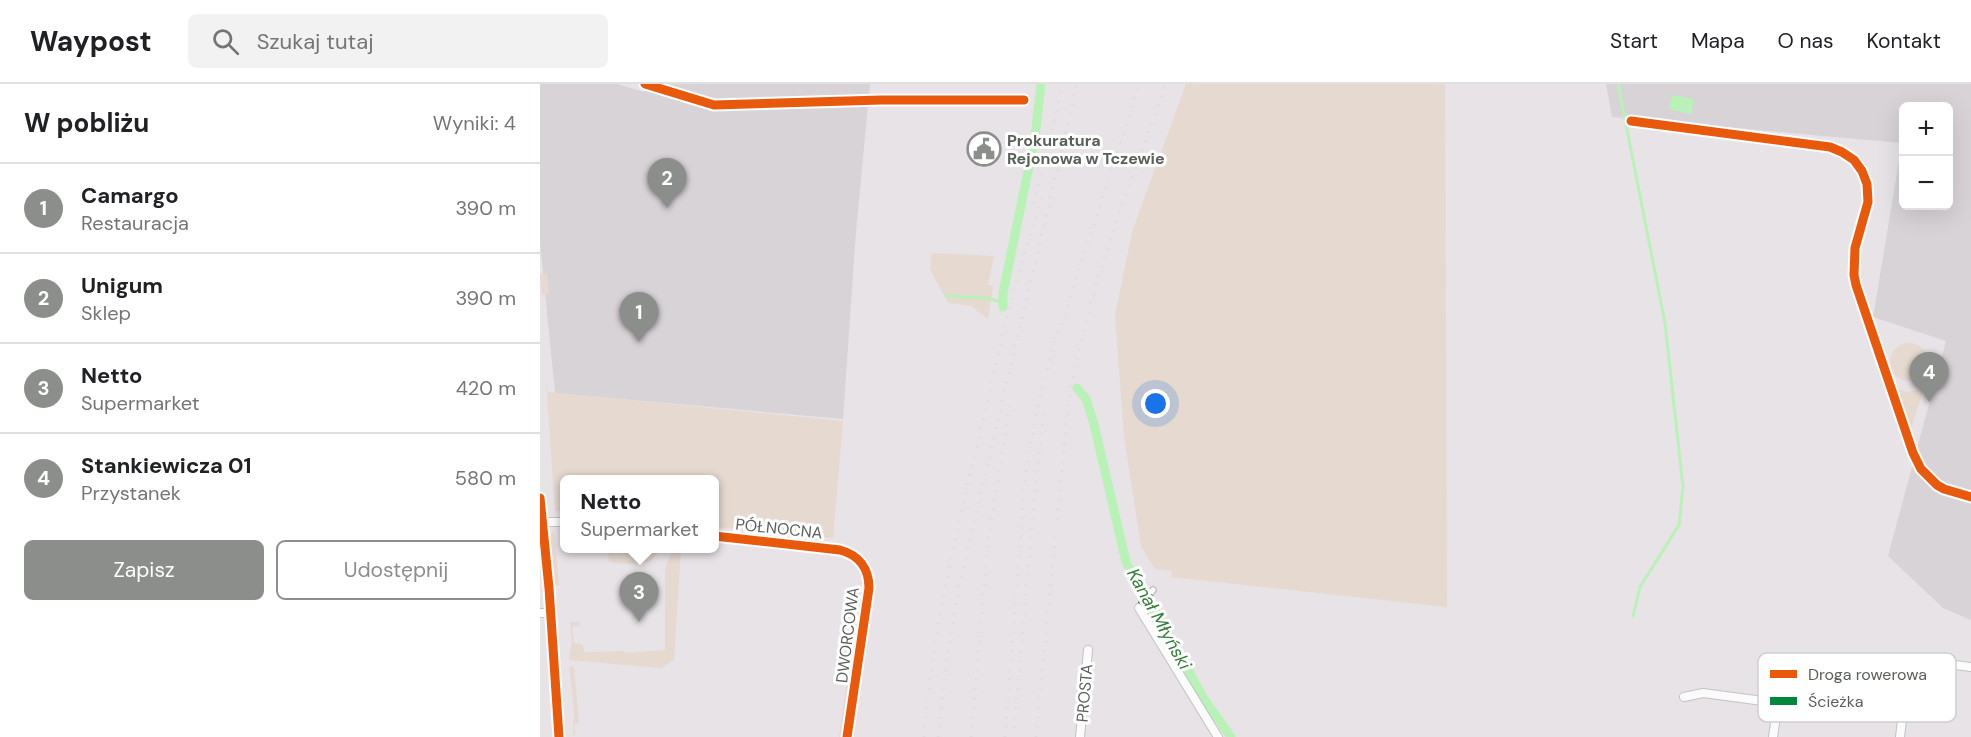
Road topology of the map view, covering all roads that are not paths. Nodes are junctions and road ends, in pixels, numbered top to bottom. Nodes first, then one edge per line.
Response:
1 (645, 84) edge
2 (1024, 100) dead end
3 (1631, 122) dead end
4 (1971, 497) edge
5 (540, 498) edge
6 (542, 522) junction
7 (560, 522) edge
8 (719, 537) edge
9 (840, 550) joint
10 (1153, 590) dead end
11 (1140, 606) joint
12 (540, 613) edge
13 (551, 613) junction
14 (1088, 650) dead end
15 (1956, 665) edge
16 (1971, 667) edge
17 (1684, 698) dead end
18 (1758, 700) edge
19 (1775, 722) edge
20 (1902, 722) edge
21 (559, 737) edge
22 (847, 737) edge
23 (1080, 737) edge
24 (1218, 737) edge
25 (1773, 737) edge
26 (1900, 737) edge

1 - 2 street
3 - 4 street
5 - 6 street
6 - 7 street
6 - 13 street
8 - 9 street, PÓŁNOCNA
9 - 22 street, DWORCOWA
10 - 11 street
11 - 24 street
12 - 13 street
13 - 21 street
14 - 23 street, PROSTA
15 - 16 street
17 - 18 street
19 - 25 street
20 - 26 street

